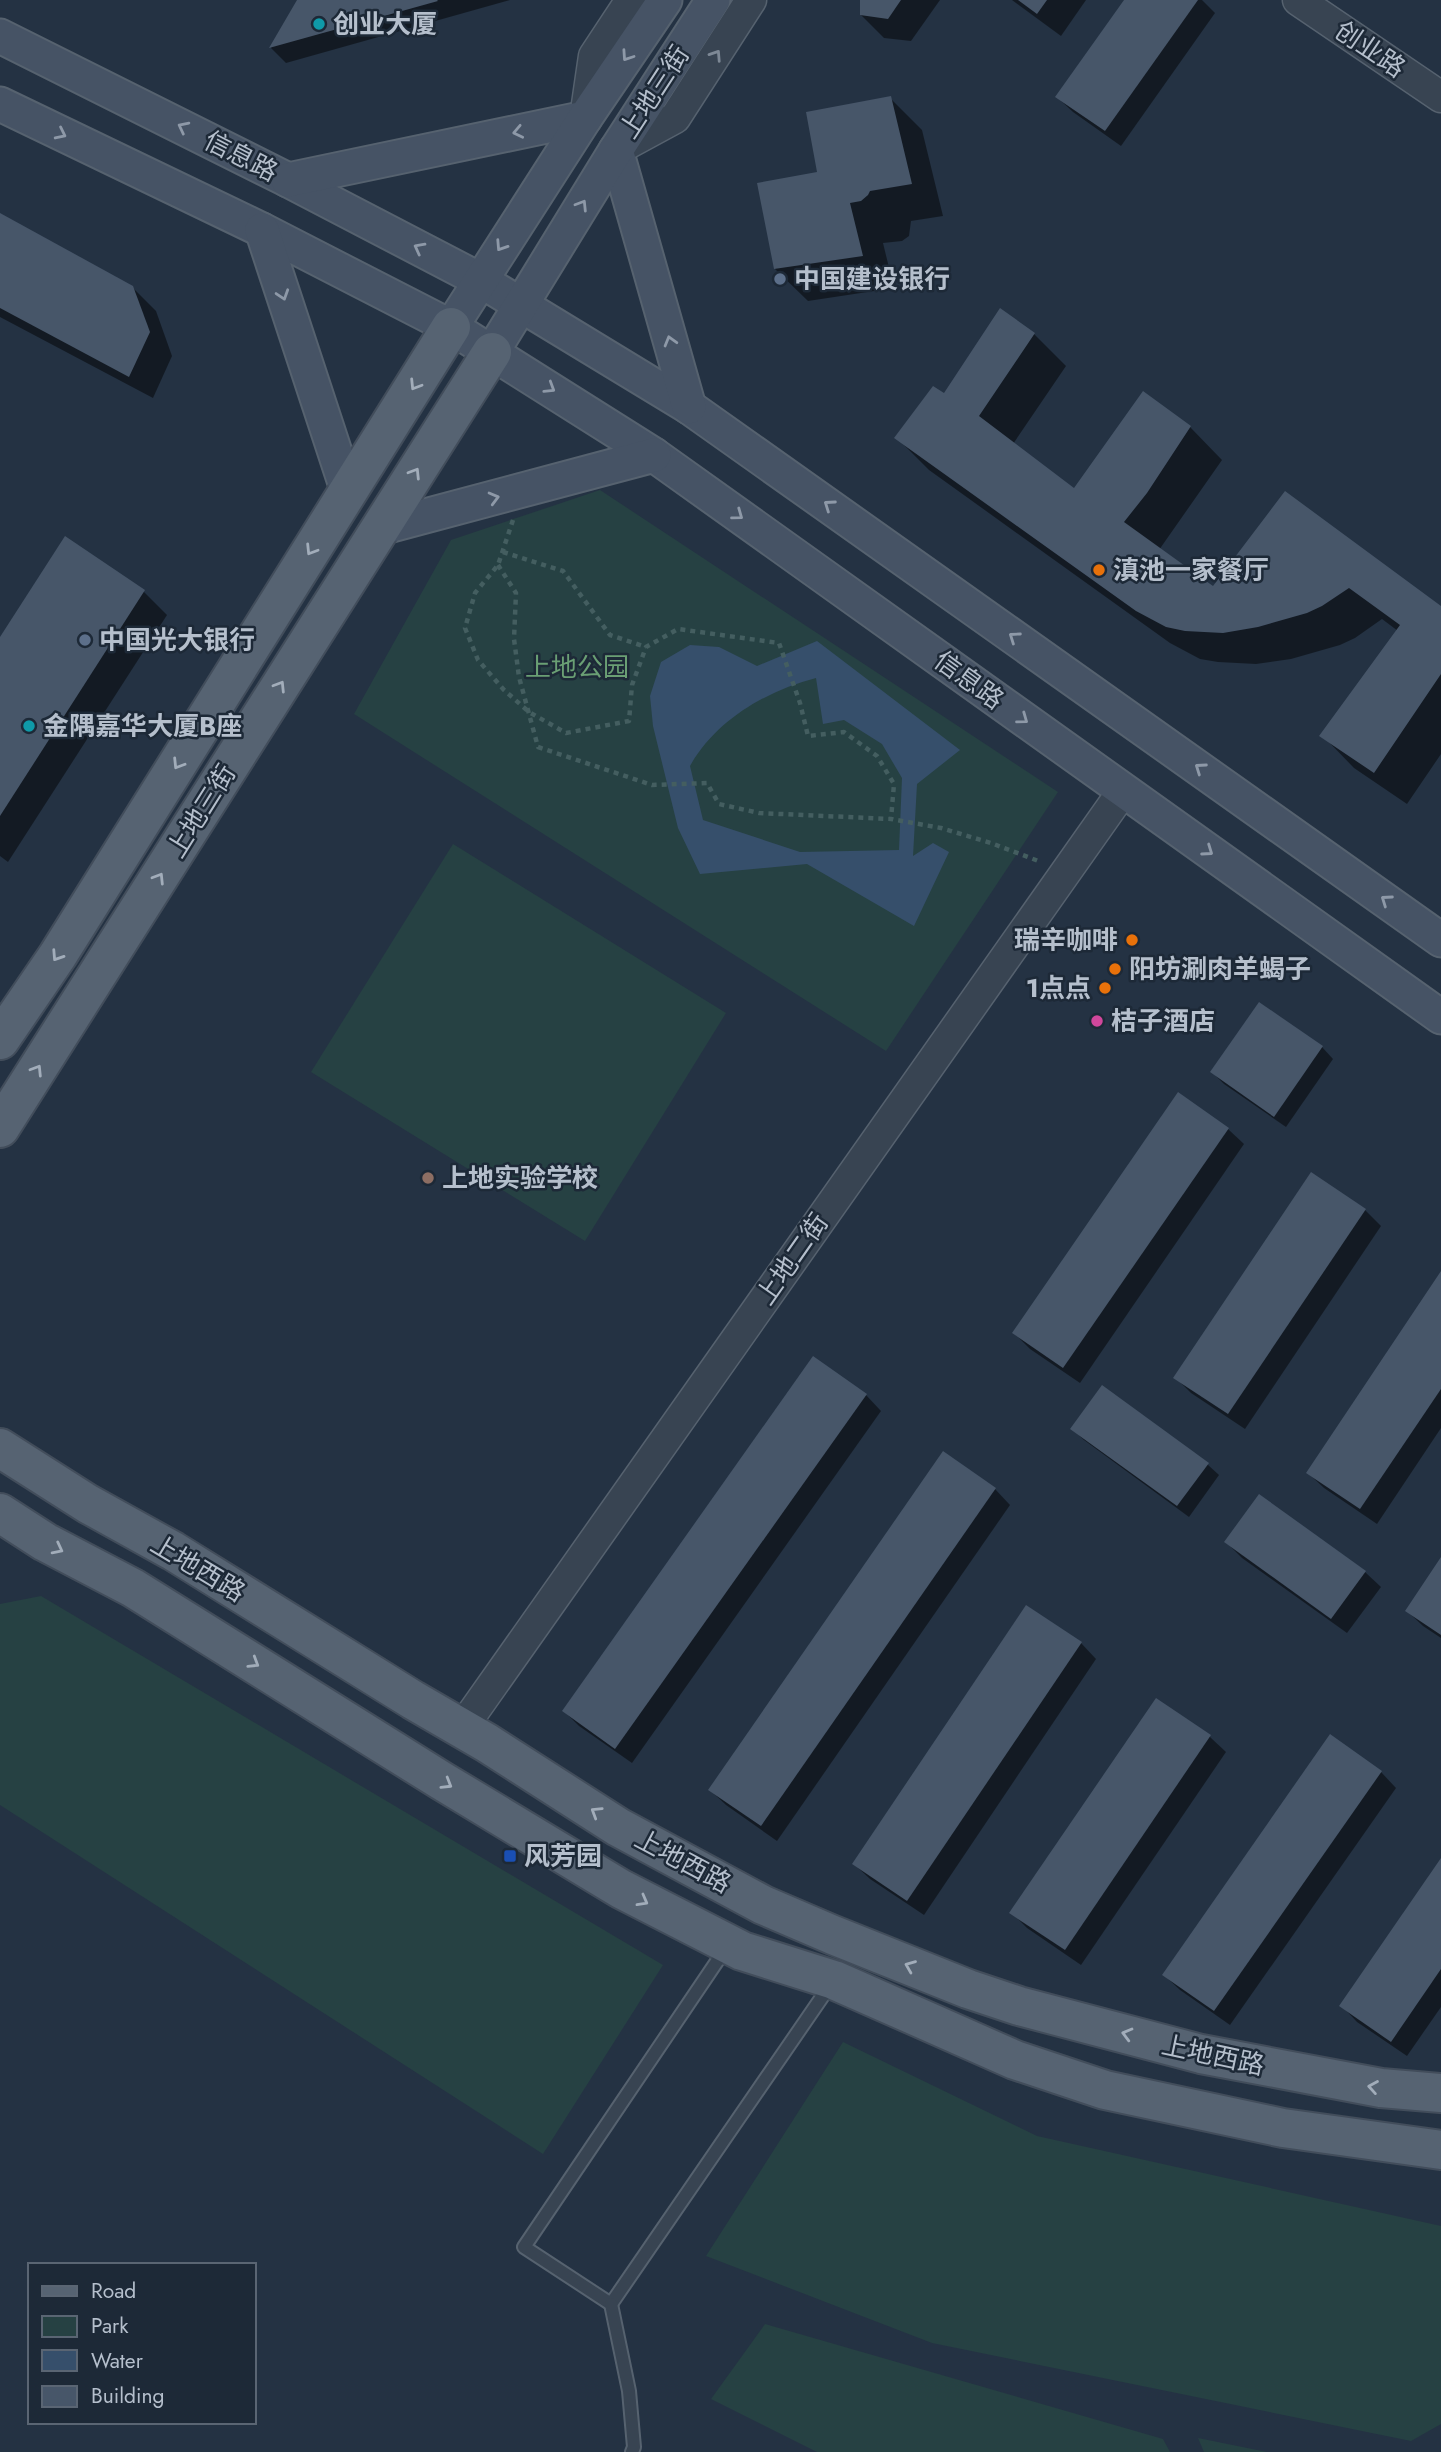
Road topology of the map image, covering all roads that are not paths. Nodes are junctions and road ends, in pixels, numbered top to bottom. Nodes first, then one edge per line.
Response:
1 (631, 0) edge
2 (666, 0) edge
3 (713, 0) edge
4 (751, 0) edge
5 (1298, 0) edge
6 (0, 36) edge
7 (1441, 97) edge
8 (0, 104) edge
9 (585, 118) junction
10 (616, 150) junction
11 (288, 180) junction
12 (262, 230) junction
13 (480, 280) junction
14 (521, 304) junction
15 (451, 327) junction
16 (492, 352) junction
17 (689, 407) junction
18 (654, 455) junction
19 (348, 492) junction
20 (380, 528) junction
21 (1124, 791) junction
22 (1441, 940) edge
23 (1441, 1017) edge
24 (0, 1040) edge
25 (0, 1128) edge
26 (0, 1448) edge
27 (0, 1513) edge
28 (462, 1728) junction
29 (728, 1944) junction
30 (834, 1980) junction
31 (1441, 2093) edge
32 (1441, 2150) edge
33 (611, 2304) junction
34 (632, 2452) edge

1 - 9 street, 上地三街
2 -> 9 main road, 上地三街
3 - 10 main road, 上地三街
10 -> 4 street, 上地三街
5 - 7 street, 创业路
11 -> 6 main road, 信息路
8 -> 12 main road
9 -> 11 main road
9 -> 13 main road, 上地三街
14 -> 10 main road
17 -> 10 main road
13 -> 11 main road, 信息路
12 - 15 main road, 信息路
12 -> 19 main road
13 - 14 main road, 信息路
13 - 15 main road, 上地三街
14 - 16 main road
14 - 17 main road, 信息路
15 - 16 main road, 信息路
15 -> 19 main road, 上地三街
16 -> 18 main road, 信息路
20 -> 16 main road, 上地三街
22 -> 17 main road
20 -> 18 main road
18 -> 21 main road, 信息路
19 -> 24 main road, 上地三街
25 -> 20 main road, 上地三街
21 -> 23 main road, 信息路
21 - 28 street, 上地二街
26 - 28 main road, 上地西路
27 -> 29 main road, 上地西路
31 -> 28 main road, 上地西路
29 - 30 main road, 上地西路
29 - 33 lane
30 - 32 main road, 上地西路
30 - 33 lane
33 - 34 lane

